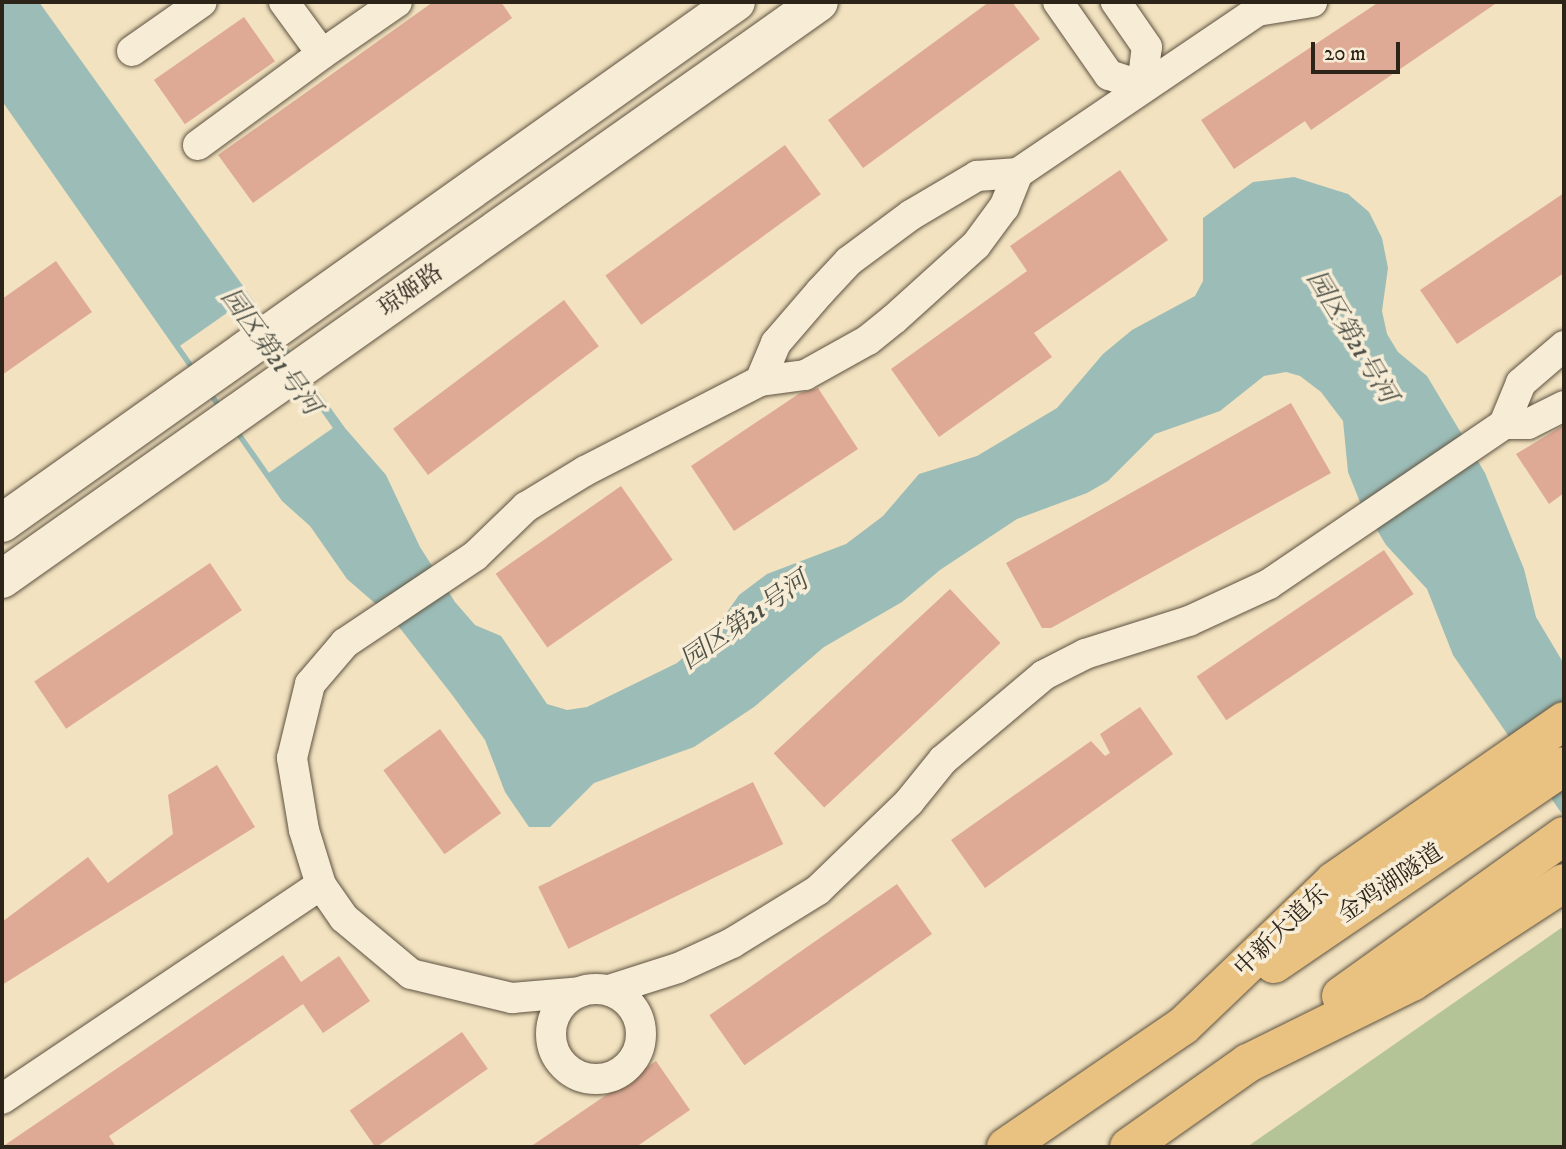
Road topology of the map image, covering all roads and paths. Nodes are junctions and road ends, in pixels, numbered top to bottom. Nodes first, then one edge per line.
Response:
1 (202, 2) edge
2 (284, 2) edge
3 (397, 2) edge
4 (736, 2) edge
5 (820, 2) edge
6 (1058, 2) edge
7 (1116, 2) edge
8 (1312, 2) edge
9 (1258, 6) edge
10 (132, 51) dead end
11 (322, 54) junction
12 (1142, 86) junction
13 (198, 145) dead end
14 (1018, 173) junction
15 (1564, 346) edge
16 (760, 381) junction
17 (1564, 406) edge
18 (1493, 431) junction
19 (2, 523) edge
20 (2, 579) edge
21 (1564, 721) edge
22 (1564, 766) edge
23 (1564, 836) edge
24 (1564, 883) edge
25 (321, 886) junction
26 (1183, 1026) junction
27 (1248, 1063) junction
28 (2, 1099) edge
29 (1006, 1147) edge
30 (1129, 1147) edge

1 - 10 street
2 - 11 street
3 - 11 street
4 - 19 main road, 琼姬路
5 - 20 main road, 琼姬路
6 - 12 street
7 - 12 street
8 - 9 street
9 - 12 street
11 - 13 street
12 - 14 street
14 - 16 street
14 - 16 street
15 - 18 street
16 - 25 street
17 - 18 street
18 - 25 street
21 - 26 main road, 中新大道东
22 - 26 main road, 金鸡湖隧道
23 - 27 main road
24 - 27 main road
25 - 28 street
26 - 29 main road, 中新大道东
27 - 30 main road

